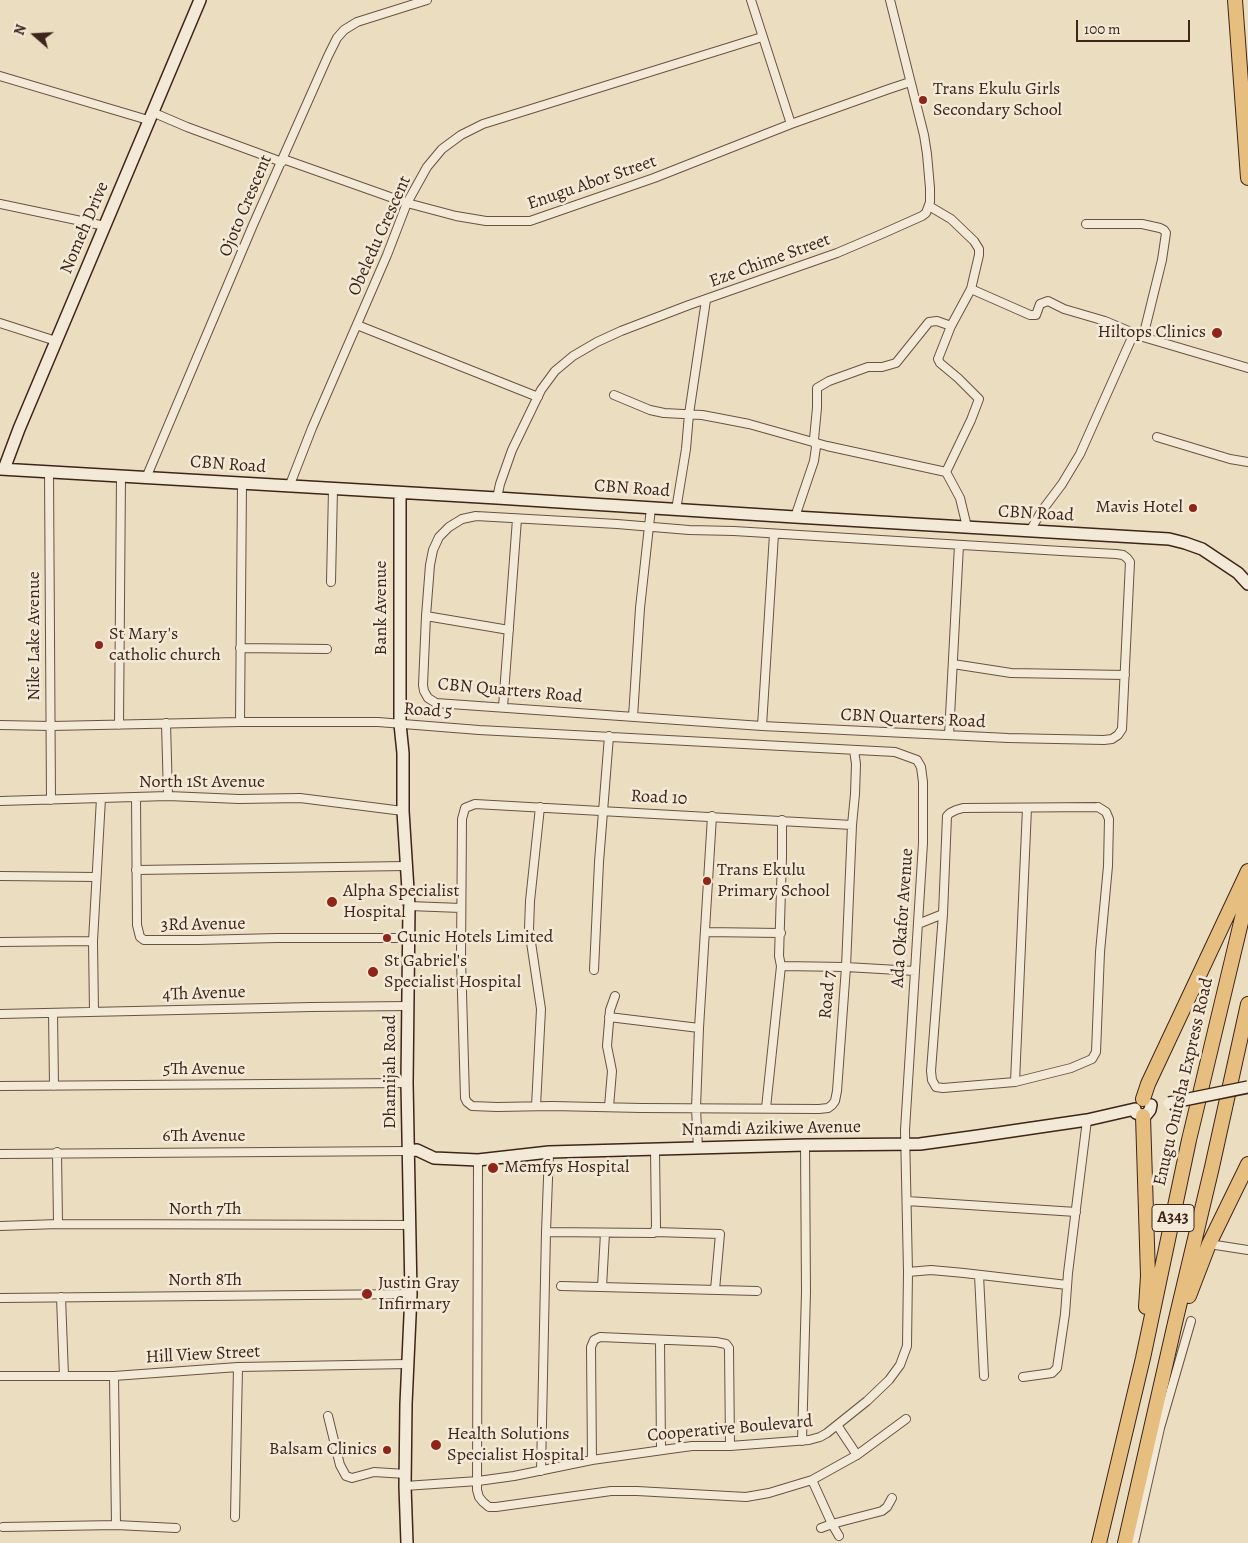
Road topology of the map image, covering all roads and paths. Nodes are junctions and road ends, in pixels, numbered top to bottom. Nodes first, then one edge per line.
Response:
1 (200, 0) edge
2 (427, 0) edge
3 (751, 0) edge
4 (890, 0) edge
5 (1235, 0) edge
6 (762, 37) junction
7 (0, 76) edge
8 (910, 82) junction
9 (150, 116) junction
10 (791, 124) junction
11 (282, 161) junction
12 (1248, 178) edge
13 (406, 203) junction
14 (0, 204) edge
15 (928, 209) junction
16 (1086, 224) dead end
17 (105, 226) junction
18 (971, 289) junction
19 (706, 300) junction
20 (0, 323) edge
21 (357, 325) junction
22 (951, 326) junction
23 (1134, 333) junction
24 (1143, 337) junction
25 (56, 341) junction
26 (1248, 368) edge
27 (614, 395) dead end
28 (538, 396) junction
29 (689, 414) junction
30 (1157, 437) dead end
31 (815, 443) junction
32 (1248, 462) edge
33 (2, 469) edge
34 (49, 472) junction
35 (946, 472) junction
36 (121, 476) junction
37 (146, 478) junction
38 (242, 484) junction
39 (289, 487) junction
40 (332, 489) junction
41 (400, 493) junction
42 (498, 498) junction
43 (651, 508) junction
44 (676, 510) junction
45 (517, 518) junction
46 (795, 518) junction
47 (649, 527) junction
48 (967, 527) junction
49 (1030, 531) junction
50 (774, 534) junction
51 (959, 545) junction
52 (1243, 575) edge
53 (331, 582) dead end
54 (1248, 584) edge
55 (426, 616) junction
56 (509, 630) junction
57 (240, 648) junction
58 (327, 649) dead end
59 (953, 664) junction
60 (1125, 675) junction
61 (503, 707) junction
62 (633, 716) junction
63 (240, 722) junction
64 (166, 723) junction
65 (400, 724) junction
66 (0, 725) edge
67 (119, 725) junction
68 (51, 726) junction
69 (762, 726) junction
70 (949, 735) junction
71 (609, 736) junction
72 (854, 750) junction
73 (168, 796) junction
74 (136, 797) junction
75 (101, 798) junction
76 (51, 800) junction
77 (0, 801) edge
78 (540, 807) junction
79 (1027, 808) junction
80 (602, 810) junction
81 (403, 811) junction
82 (712, 816) junction
83 (782, 820) junction
84 (852, 825) junction
85 (406, 866) junction
86 (136, 870) junction
87 (1248, 871) edge
88 (0, 876) edge
89 (96, 877) junction
90 (1248, 893) edge
91 (409, 906) junction
92 (461, 908) junction
93 (944, 914) junction
94 (918, 924) junction
95 (705, 932) junction
96 (780, 933) junction
97 (408, 938) junction
98 (93, 941) junction
99 (0, 942) edge
100 (781, 966) junction
101 (846, 967) junction
102 (594, 970) dead end
103 (915, 971) junction
104 (615, 996) dead end
105 (1248, 1004) edge
106 (408, 1006) junction
107 (94, 1012) junction
108 (53, 1013) junction
109 (0, 1014) edge
110 (609, 1017) junction
111 (699, 1028) junction
112 (1015, 1082) junction
113 (407, 1083) junction
114 (0, 1086) edge
115 (54, 1086) junction
116 (1248, 1087) edge
117 (536, 1106) junction
118 (610, 1107) junction
119 (1143, 1107) junction
120 (696, 1108) junction
121 (766, 1108) junction
122 (1087, 1120) junction
123 (905, 1144) junction
124 (805, 1145) junction
125 (698, 1149) junction
126 (655, 1150) junction
127 (408, 1151) junction
128 (57, 1152) junction
129 (549, 1152) junction
130 (0, 1154) edge
131 (478, 1160) junction
132 (1248, 1164) edge
133 (907, 1202) junction
134 (1076, 1212) junction
135 (58, 1224) junction
136 (410, 1225) junction
137 (0, 1226) edge
138 (546, 1232) junction
139 (655, 1232) junction
140 (605, 1233) junction
141 (1210, 1244) junction
142 (1248, 1250) edge
143 (908, 1272) junction
144 (979, 1275) junction
145 (1067, 1285) junction
146 (561, 1286) dead end
147 (602, 1287) junction
148 (715, 1290) junction
149 (757, 1291) dead end
150 (411, 1294) junction
151 (61, 1297) junction
152 (0, 1298) edge
153 (1191, 1321) dead end
154 (1175, 1323) junction
155 (660, 1340) junction
156 (1143, 1358) junction
157 (408, 1364) junction
158 (238, 1367) junction
159 (0, 1376) edge
160 (64, 1376) junction
161 (114, 1376) junction
162 (984, 1376) dead end
163 (1023, 1376) dead end
164 (328, 1416) dead end
165 (906, 1419) dead end
166 (837, 1425) junction
167 (802, 1441) junction
168 (730, 1446) junction
169 (661, 1450) junction
170 (857, 1454) junction
171 (592, 1460) junction
172 (541, 1471) junction
173 (406, 1474) junction
174 (812, 1480) junction
175 (478, 1481) junction
176 (405, 1486) junction
177 (892, 1498) dead end
178 (235, 1517) dead end
179 (832, 1524) junction
180 (116, 1525) junction
181 (3, 1527) dead end
182 (176, 1528) dead end
183 (821, 1528) dead end
184 (839, 1536) dead end
185 (407, 1543) edge
186 (1099, 1543) edge
187 (1125, 1543) edge
188 (1134, 1543) edge

1 - 9 main road, Nomeh Drive
2 - 11 street, Ojoto Crescent
3 - 6 street
4 - 8 street
5 - 12 highway
6 - 10 street
6 - 13 street, Obeledu Crescent
7 - 9 street, Enugu Abor Street
8 - 10 street, Enugu Abor Street
8 - 15 street
9 - 11 street, Enugu Abor Street
9 - 17 main road, Nomeh Drive
10 - 13 street, Enugu Abor Street
11 - 13 street, Enugu Abor Street
11 - 37 street, Ojoto Crescent
13 - 21 street, Obeledu Crescent
14 - 17 street
15 - 18 street, Eze Chime Street
15 - 19 street, Eze Chime Street
16 - 24 street
17 - 25 main road, Nomeh Drive
18 - 22 street
18 - 23 street
19 - 28 street, Eze Chime Street
19 - 29 street
20 - 25 street
21 - 28 street
21 - 39 street, Obeledu Crescent
22 - 31 street
22 - 35 street
23 - 24 street
23 - 49 street
24 - 26 street
25 - 33 main road, Nomeh Drive
27 - 29 street
28 - 42 street, Eze Chime Street
29 - 31 street
29 - 44 street
30 - 32 street
31 - 35 street
31 - 46 street
33 - 34 main road, CBN Road
34 - 36 main road, CBN Road
34 - 68 street, Nike Lake Avenue
35 - 48 street
36 - 37 main road, CBN Road
36 - 67 street
37 - 38 main road, CBN Road
38 - 39 main road, CBN Road
38 - 57 street
39 - 40 main road, CBN Road
40 - 41 main road, CBN Road
40 - 53 street
41 - 42 main road, CBN Road
41 - 65 main road, Bank Avenue
42 - 43 main road, CBN Road
43 - 44 main road, CBN Road
43 - 47 street
44 - 46 main road, CBN Road
45 - 47 street, CBN Quarters Road
45 - 55 street, CBN Quarters Road
45 - 56 street
46 - 48 main road, CBN Road
47 - 50 street, CBN Quarters Road
47 - 62 street
48 - 49 main road, CBN Road
49 - 52 main road, CBN Road
50 - 51 street, CBN Quarters Road
50 - 69 street
51 - 59 street
51 - 60 street, CBN Quarters Road
52 - 54 main road, CBN Road
55 - 56 street
55 - 61 street, CBN Quarters Road
56 - 61 street
57 - 58 street
57 - 63 street
59 - 60 street
59 - 70 street
60 - 70 street, CBN Quarters Road
61 - 62 street, CBN Quarters Road
62 - 69 street, CBN Quarters Road
63 - 64 street, Road 5
63 - 65 street, Road 5
64 - 67 street, Road 5
64 - 73 street
65 - 71 street, Road 5
65 - 81 main road, Dhamijah Road
66 - 68 street, Road 5
67 - 68 street, Road 5
68 - 76 street, Nike Lake Avenue
69 - 70 street, CBN Quarters Road
71 - 72 street, Road 5
71 - 80 street
72 - 84 street, Road 7
72 - 94 street, Ada Okafor Avenue
73 - 74 street, North 1St Avenue
73 - 81 street, North 1St Avenue
74 - 75 street, North 1St Avenue
74 - 86 street, 3Rd Avenue
75 - 76 street, North 1St Avenue
75 - 89 street
76 - 77 street, North 1St Avenue
78 - 80 street, Road 10
78 - 92 street, Road 10
78 - 117 street
79 - 93 street
79 - 112 street
79 - 112 street
80 - 82 street, Road 10
80 - 102 street
81 - 85 main road, Dhamijah Road
82 - 83 street, Road 10
82 - 95 street
83 - 84 street, Road 10
83 - 96 street
84 - 101 street, Road 7
85 - 86 street
85 - 91 main road, Dhamijah Road
86 - 97 street, 3Rd Avenue
87 - 119 highway
88 - 89 street
89 - 98 street
90 - 156 highway, Enugu Onitsha Express Road / A343
91 - 92 street
91 - 97 main road, Dhamijah Road
92 - 117 street, Road 7
93 - 94 street
93 - 112 street
94 - 103 street, Ada Okafor Avenue
95 - 96 street
95 - 111 street
96 - 100 street
97 - 106 main road, Dhamijah Road
98 - 99 street
98 - 107 street
100 - 101 street
100 - 121 street
101 - 103 street
101 - 121 street, Road 7
103 - 123 street, Ada Okafor Avenue
104 - 110 street
105 - 154 highway, A343
106 - 107 street, 4Th Avenue
106 - 113 main road, Dhamijah Road
107 - 108 street, 4Th Avenue
108 - 109 street, 4Th Avenue
108 - 115 street
110 - 111 street
110 - 118 street
111 - 120 street
113 - 115 street, 5Th Avenue
113 - 127 main road, Dhamijah Road
114 - 115 street, 5Th Avenue
116 - 119 main road, Nnamdi Azikiwe Avenue, bridge
117 - 118 street, Road 7
118 - 120 street, Road 7
119 - 122 main road, Nnamdi Azikiwe Avenue
119 - 156 highway
120 - 121 street, Road 7
120 - 125 street
122 - 123 main road, Nnamdi Azikiwe Avenue
122 - 134 street
123 - 124 main road, Nnamdi Azikiwe Avenue
123 - 133 street, Cooperative Boulevard
124 - 125 main road, Nnamdi Azikiwe Avenue
124 - 167 street
125 - 126 main road, Nnamdi Azikiwe Avenue
126 - 129 main road, Nnamdi Azikiwe Avenue
126 - 139 street
127 - 128 street, 6Th Avenue
127 - 131 main road, Nnamdi Azikiwe Avenue
127 - 136 main road, Dhamijah Road
128 - 130 street, 6Th Avenue
128 - 135 street
129 - 131 main road, Nnamdi Azikiwe Avenue
129 - 138 street
131 - 175 street
132 - 141 highway
133 - 134 street
133 - 143 street, Cooperative Boulevard
134 - 145 street
135 - 136 street, North 7Th
135 - 137 street, North 7Th
136 - 150 main road, Dhamijah Road
138 - 140 street
138 - 172 street
139 - 140 street
139 - 148 street
140 - 147 street
141 - 142 street
141 - 154 highway
143 - 144 street
143 - 166 street, Cooperative Boulevard
144 - 145 street
144 - 162 street
145 - 163 street
146 - 147 street
147 - 148 street
148 - 149 street
150 - 151 street, North 8Th
150 - 157 main road, Dhamijah Road
151 - 152 street, North 8Th
151 - 160 street
153 - 188 street
154 - 187 highway, A343
155 - 168 street
155 - 169 street
155 - 171 street
156 - 186 highway, Enugu Onitsha Express Road / A343
157 - 158 street, Hill View Street
157 - 173 main road, Dhamijah Road
158 - 161 street, Hill View Street
158 - 178 street
159 - 160 street, Hill View Street
160 - 161 street, Hill View Street
161 - 180 street
164 - 173 street
165 - 170 street
166 - 167 street, Cooperative Boulevard
166 - 170 street
167 - 168 street, Cooperative Boulevard
168 - 169 street, Cooperative Boulevard
169 - 171 street, Cooperative Boulevard
170 - 174 street
171 - 172 street, Cooperative Boulevard
172 - 175 street, Cooperative Boulevard
173 - 176 main road, Dhamijah Road
174 - 175 street
174 - 179 street
175 - 176 street, Cooperative Boulevard
176 - 185 main road, Dhamijah Road
177 - 179 street
179 - 183 street
179 - 184 street
180 - 181 street
180 - 182 street

